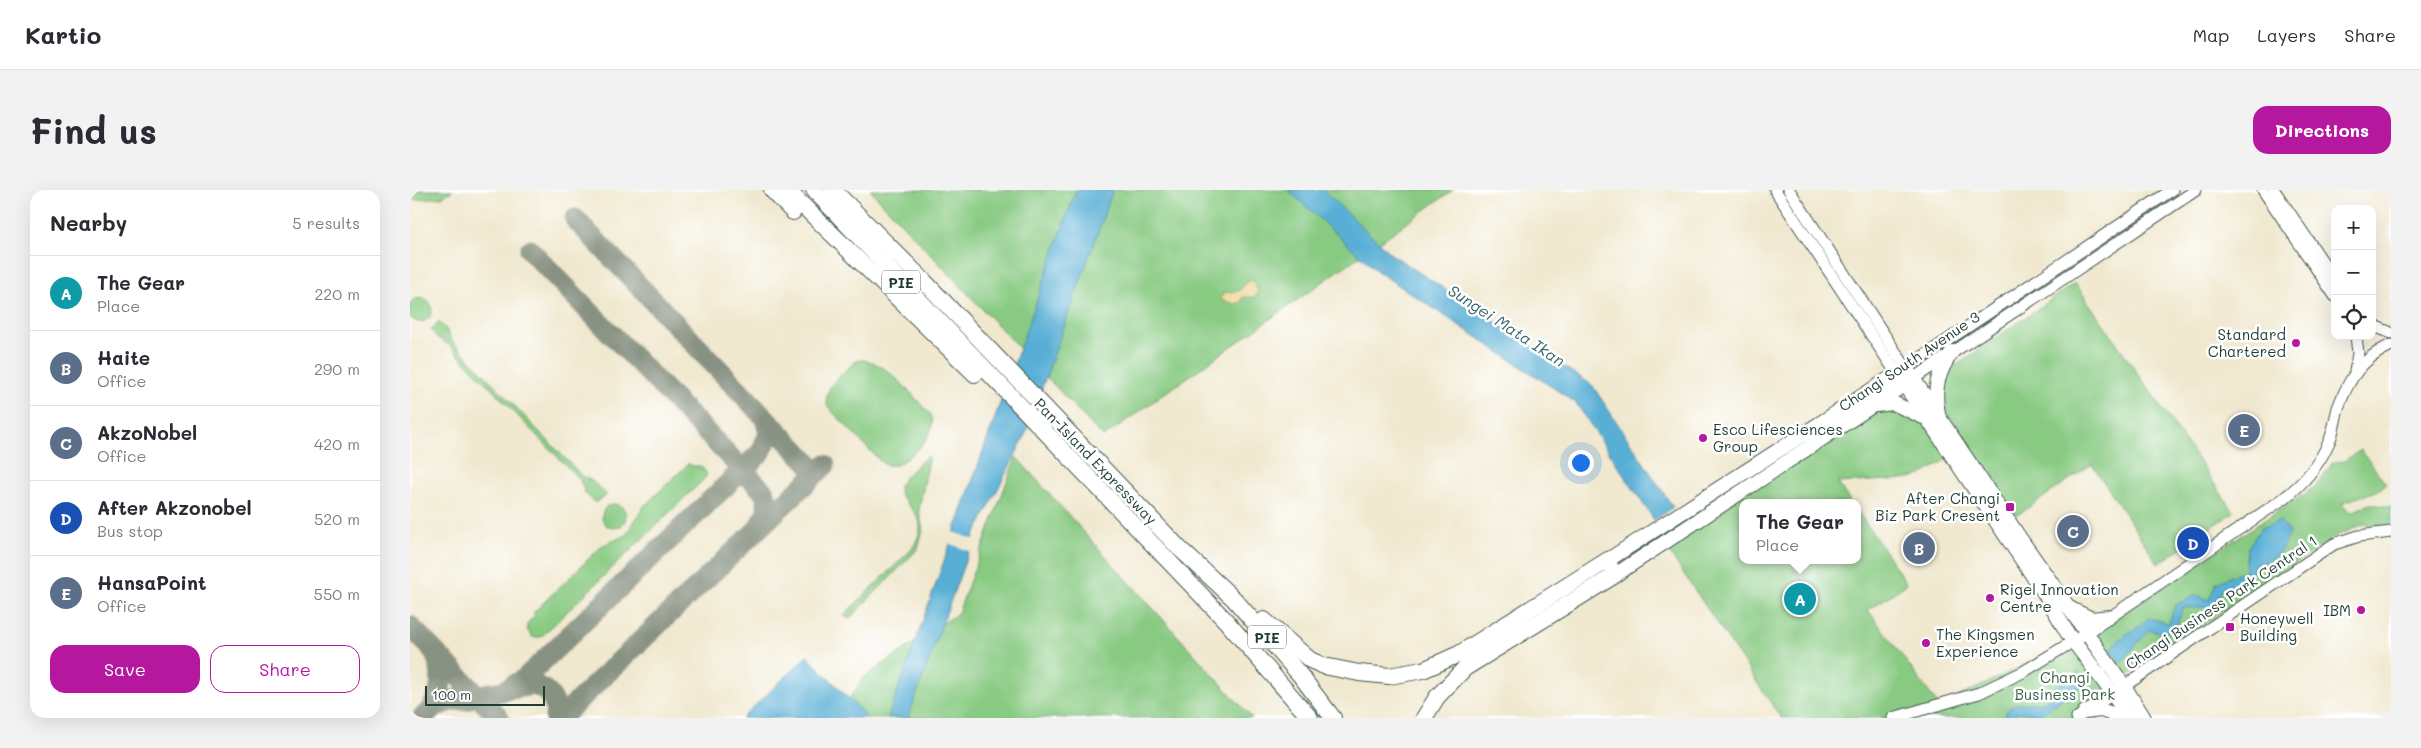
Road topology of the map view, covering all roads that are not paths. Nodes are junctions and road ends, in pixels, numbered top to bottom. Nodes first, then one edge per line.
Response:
1 (772, 190) edge
2 (788, 190) edge
3 (814, 190) edge
4 (833, 190) edge
5 (837, 190) edge
6 (1776, 190) edge
7 (1789, 190) edge
8 (2172, 190) edge
9 (2196, 190) edge
10 (2263, 190) edge
11 (2274, 190) edge
12 (853, 209) junction
13 (2331, 274) edge
14 (2334, 295) edge
15 (2376, 327) edge
16 (928, 330) junction
17 (2391, 333) edge
18 (2356, 340) edge
19 (2391, 345) edge
20 (1952, 352) junction
21 (2355, 371) junction
22 (1905, 376) junction
23 (997, 390) junction
24 (1869, 407) junction
25 (1932, 417) junction
26 (2391, 532) edge
27 (1608, 560) junction
28 (1615, 575) junction
29 (1234, 599) junction
30 (2070, 609) junction
31 (2109, 617) junction
32 (2087, 633) junction
33 (2074, 642) junction
34 (2119, 690) junction
35 (2081, 715) edge
36 (1310, 718) edge
37 (1333, 718) edge
38 (1424, 718) edge
39 (1893, 718) edge
40 (2123, 718) edge
41 (2128, 718) edge
42 (2144, 718) edge

1 - 16 highway
2 - 16 highway
3 - 23 highway, PIE
4 - 12 highway, PIE
5 - 12 highway
6 - 22 street
7 - 22 street
8 - 22 street, Changi South Avenue 3
9 - 20 street, Changi South Avenue 3
10 - 14 street
11 - 13 street
12 - 29 highway, Pan-Island Expressway / PIE
15 - 17 street
16 - 23 highway
18 - 21 street
19 - 21 street
20 - 22 street, Changi South Avenue 3
20 - 25 main road
21 - 31 street
22 - 24 main road, Changi South Avenue 3
22 - 25 main road
22 - 27 main road, Changi South Avenue 3
23 - 36 highway, PIE
24 - 25 main road
24 - 28 main road, Changi South Avenue 3
25 - 30 main road
25 - 33 main road
26 - 34 street, Changi Business Park Central 1
27 - 28 main road
27 - 29 highway
28 - 38 highway
29 - 37 highway, Pan-Island Expressway / PIE
30 - 31 main road
30 - 32 main road
31 - 32 street
32 - 33 street
32 - 34 main road
33 - 34 main road
33 - 39 street
34 - 35 street, Changi Business Park Central 1
34 - 41 main road
34 - 42 main road
35 - 40 main road

